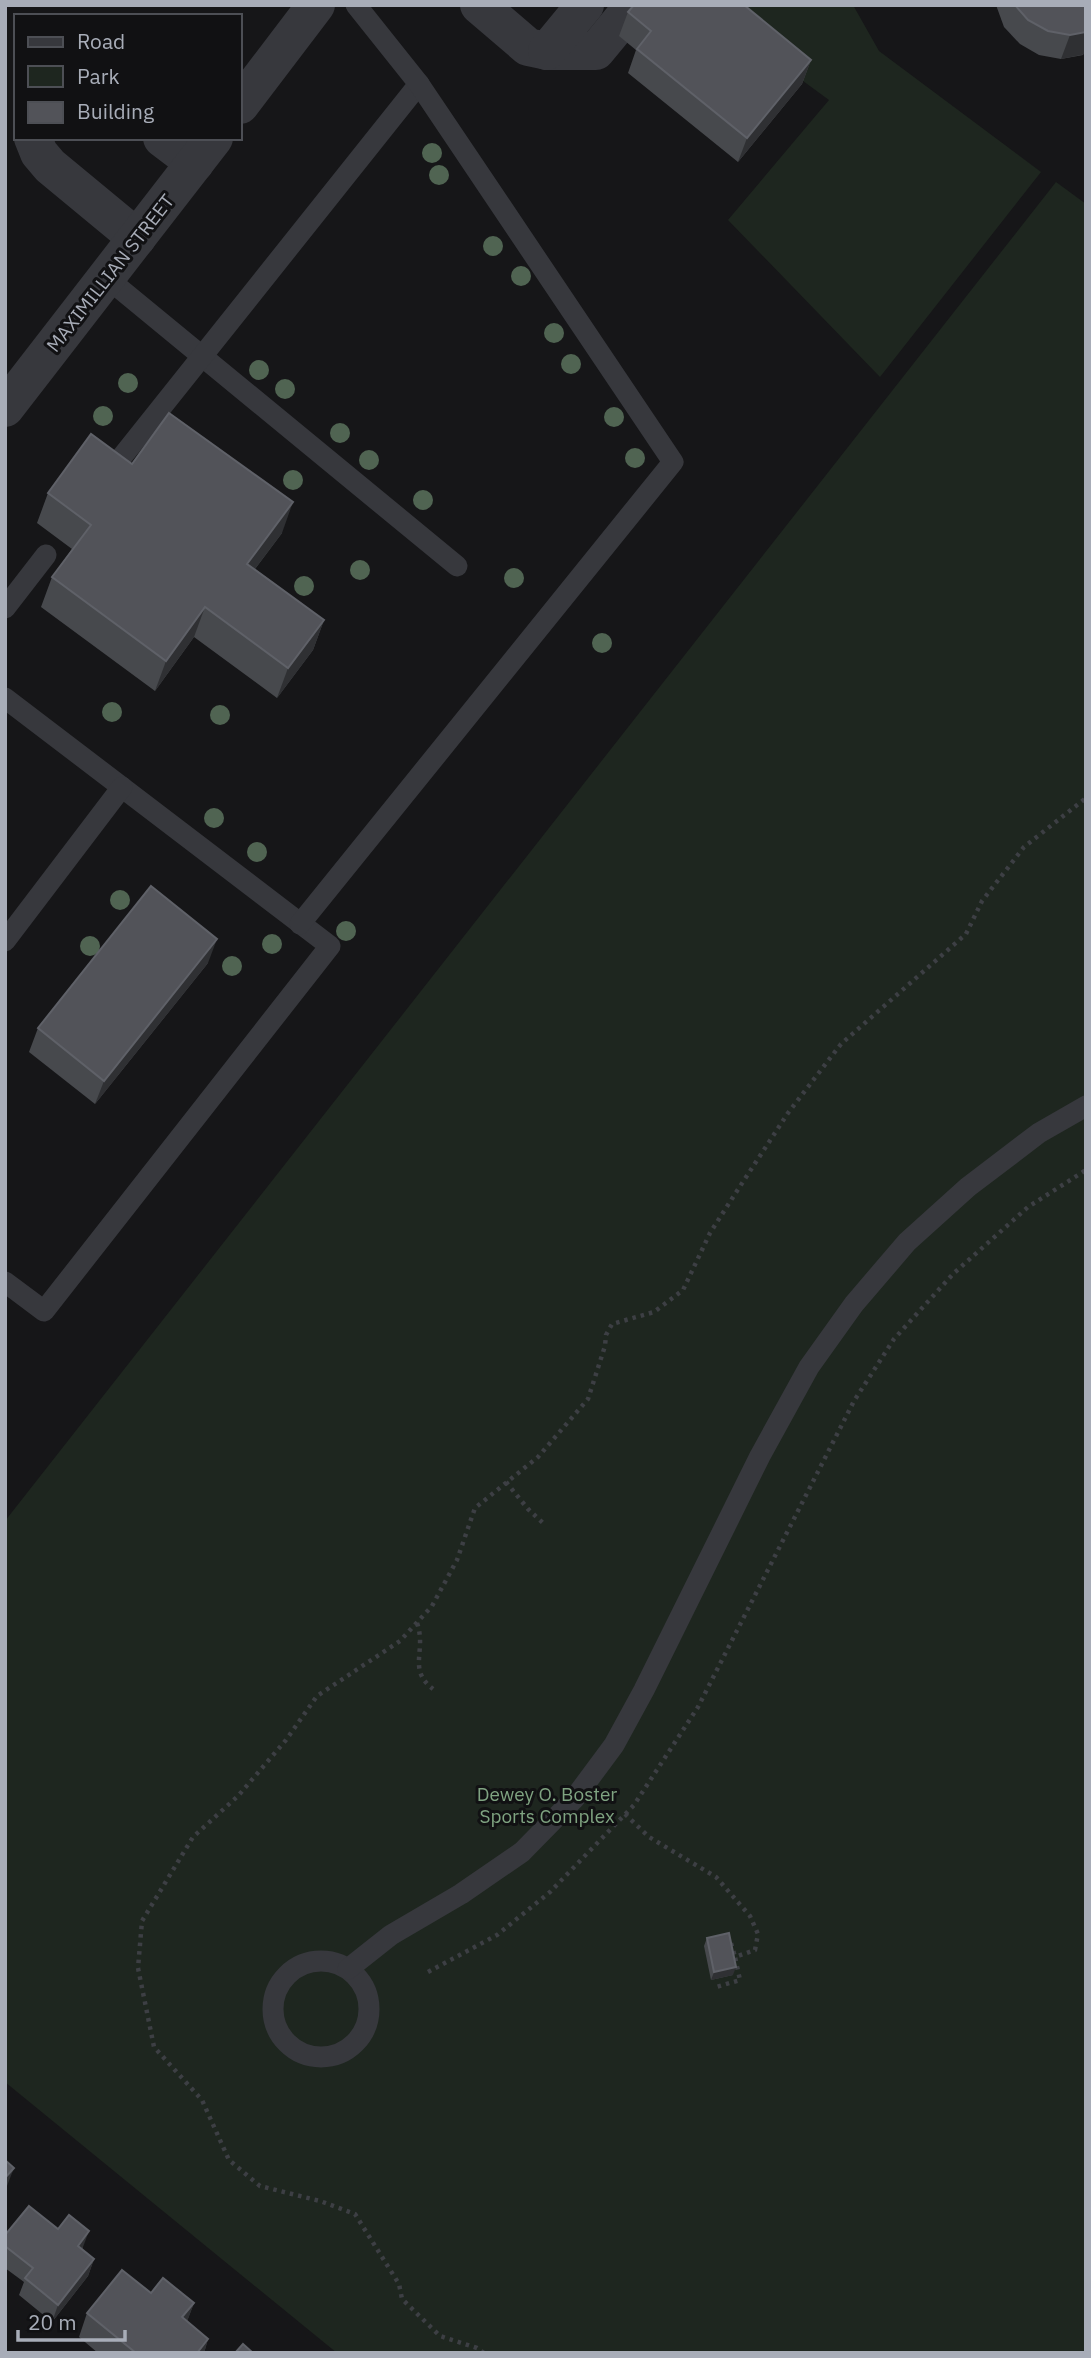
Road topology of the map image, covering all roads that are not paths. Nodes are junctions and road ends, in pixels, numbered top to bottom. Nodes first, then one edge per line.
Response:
1 (316, 5) edge
2 (356, 5) edge
3 (479, 5) edge
4 (585, 5) edge
5 (634, 5) edge
6 (547, 51) junction
7 (419, 84) junction
8 (242, 102) edge
9 (34, 140) edge
10 (169, 140) edge
11 (205, 151) edge
12 (137, 238) junction
13 (107, 278) junction
14 (204, 356) junction
15 (5, 408) edge
16 (109, 473) edge
17 (46, 555) dead end
18 (457, 566) dead end
19 (5, 608) edge
20 (5, 698) edge
21 (122, 787) junction
22 (300, 923) junction
23 (5, 941) edge
24 (1086, 1107) edge
25 (5, 1282) edge
26 (348, 1969) junction

1 - 8 street
2 - 7 lane
3 - 6 street
4 - 6 street
5 - 6 street
7 - 14 lane
7 - 22 lane
9 - 12 street
10 - 11 street
11 - 12 street, MAXIMILLIAN STREET
12 - 13 street, MAXIMILLIAN STREET
13 - 14 lane
13 - 15 street, MAXIMILLIAN STREET
14 - 16 lane
14 - 18 lane
17 - 19 lane
20 - 21 lane
21 - 22 lane
21 - 23 lane
22 - 25 lane
24 - 26 lane
26 - 26 lane

